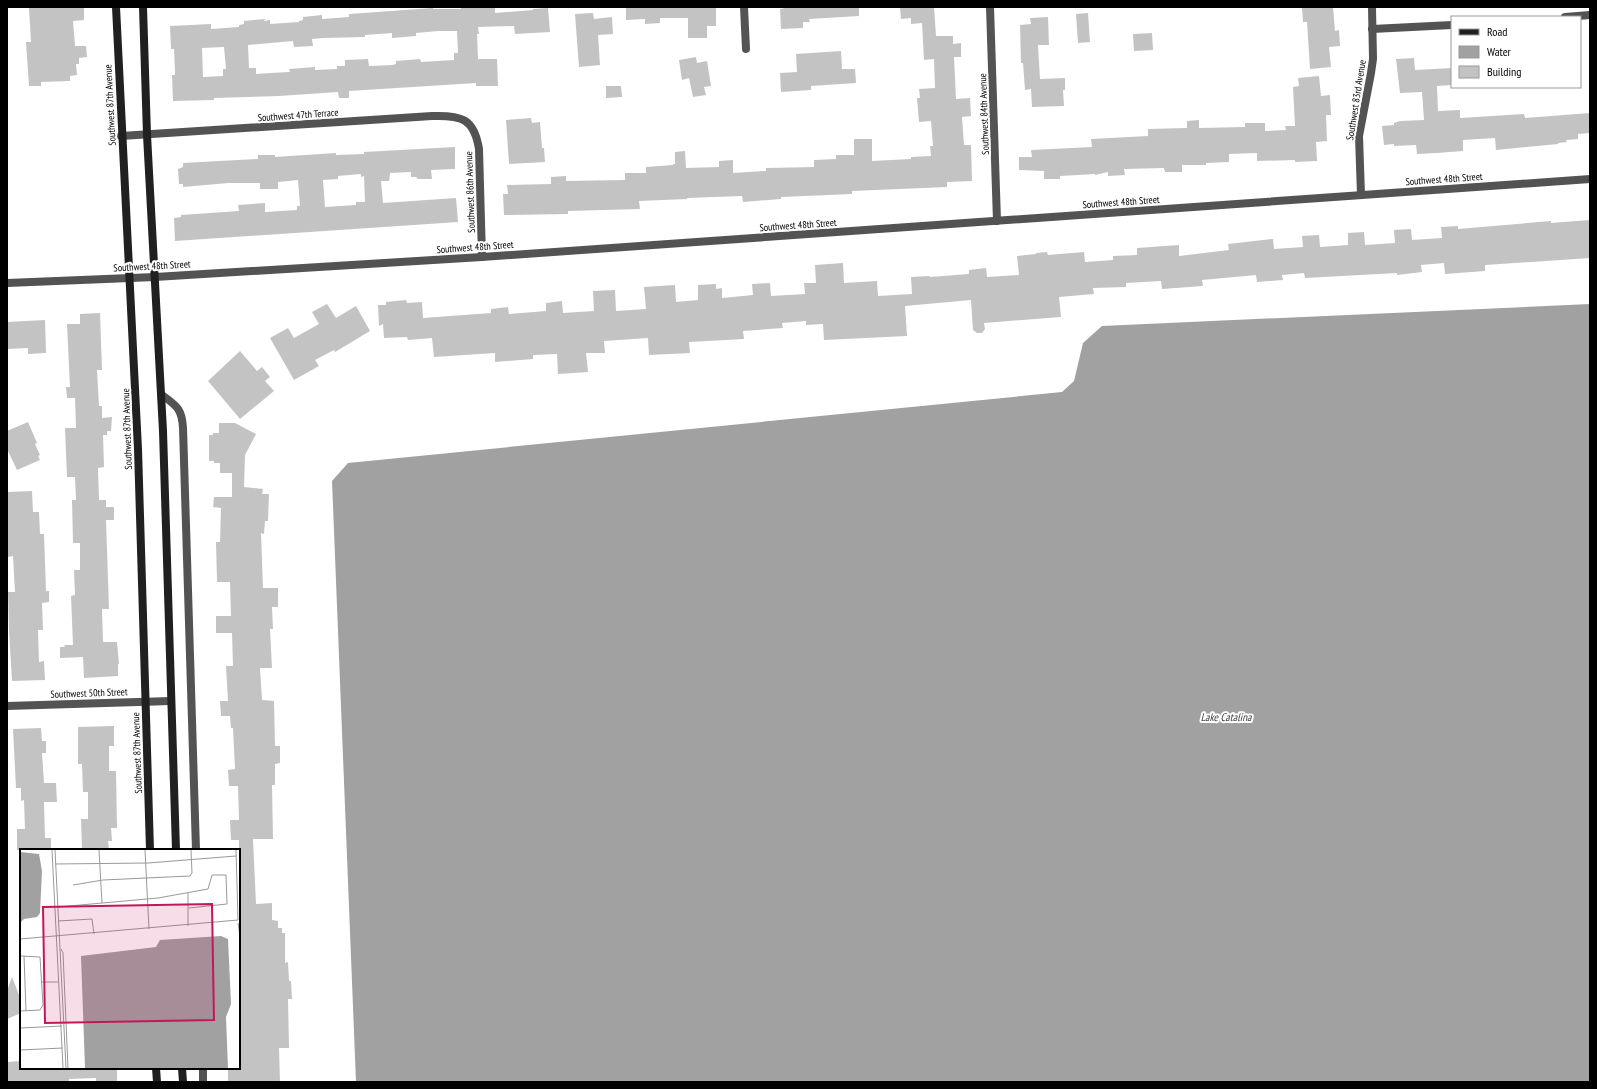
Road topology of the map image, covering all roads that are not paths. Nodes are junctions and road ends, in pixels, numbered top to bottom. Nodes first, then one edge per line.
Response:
1 (116, 7) edge
2 (142, 7) edge
3 (744, 7) edge
4 (990, 7) edge
5 (1372, 7) edge
6 (1590, 15) edge
7 (1578, 16) edge
8 (1451, 25) edge
9 (1372, 29) junction
10 (746, 49) dead end
11 (472, 127) joint
12 (147, 135) junction
13 (121, 136) junction
14 (1590, 179) edge
15 (1361, 196) junction
16 (997, 221) junction
17 (482, 257) junction
18 (155, 277) junction
19 (129, 278) junction
20 (7, 283) edge
21 (162, 395) junction
22 (171, 701) junction
23 (145, 702) junction
24 (7, 706) edge
25 (150, 849) edge
26 (176, 849) edge
27 (196, 849) edge
28 (156, 1069) edge
29 (182, 1069) edge
30 (203, 1069) edge
31 (156, 1082) edge
32 (183, 1082) edge
33 (203, 1082) edge

1 - 13 main road, Southwest 87th Avenue
2 - 12 main road
3 - 10 street
4 - 16 street, Southwest 84th Avenue
5 - 9 street, Southwest 83rd Avenue
6 - 7 street
8 - 9 street
9 - 15 street, Southwest 83rd Avenue
11 - 12 street, Southwest 47th Terrace
11 - 17 street, Southwest 86th Avenue
12 - 13 street, Southwest 47th Terrace
12 - 18 main road
13 - 19 main road, Southwest 87th Avenue
14 - 15 street, Southwest 48th Street
15 - 16 street, Southwest 48th Street
16 - 17 street, Southwest 48th Street
17 - 18 street, Southwest 48th Street
18 - 19 street, Southwest 48th Street
18 - 21 main road
19 - 20 street, Southwest 48th Street
19 - 23 main road, Southwest 87th Avenue
21 - 22 main road
21 - 27 street
22 - 23 street, Southwest 50th Street
22 - 26 main road
23 - 24 street, Southwest 50th Street
23 - 25 main road, Southwest 87th Avenue
28 - 31 main road
29 - 32 main road
30 - 33 street

